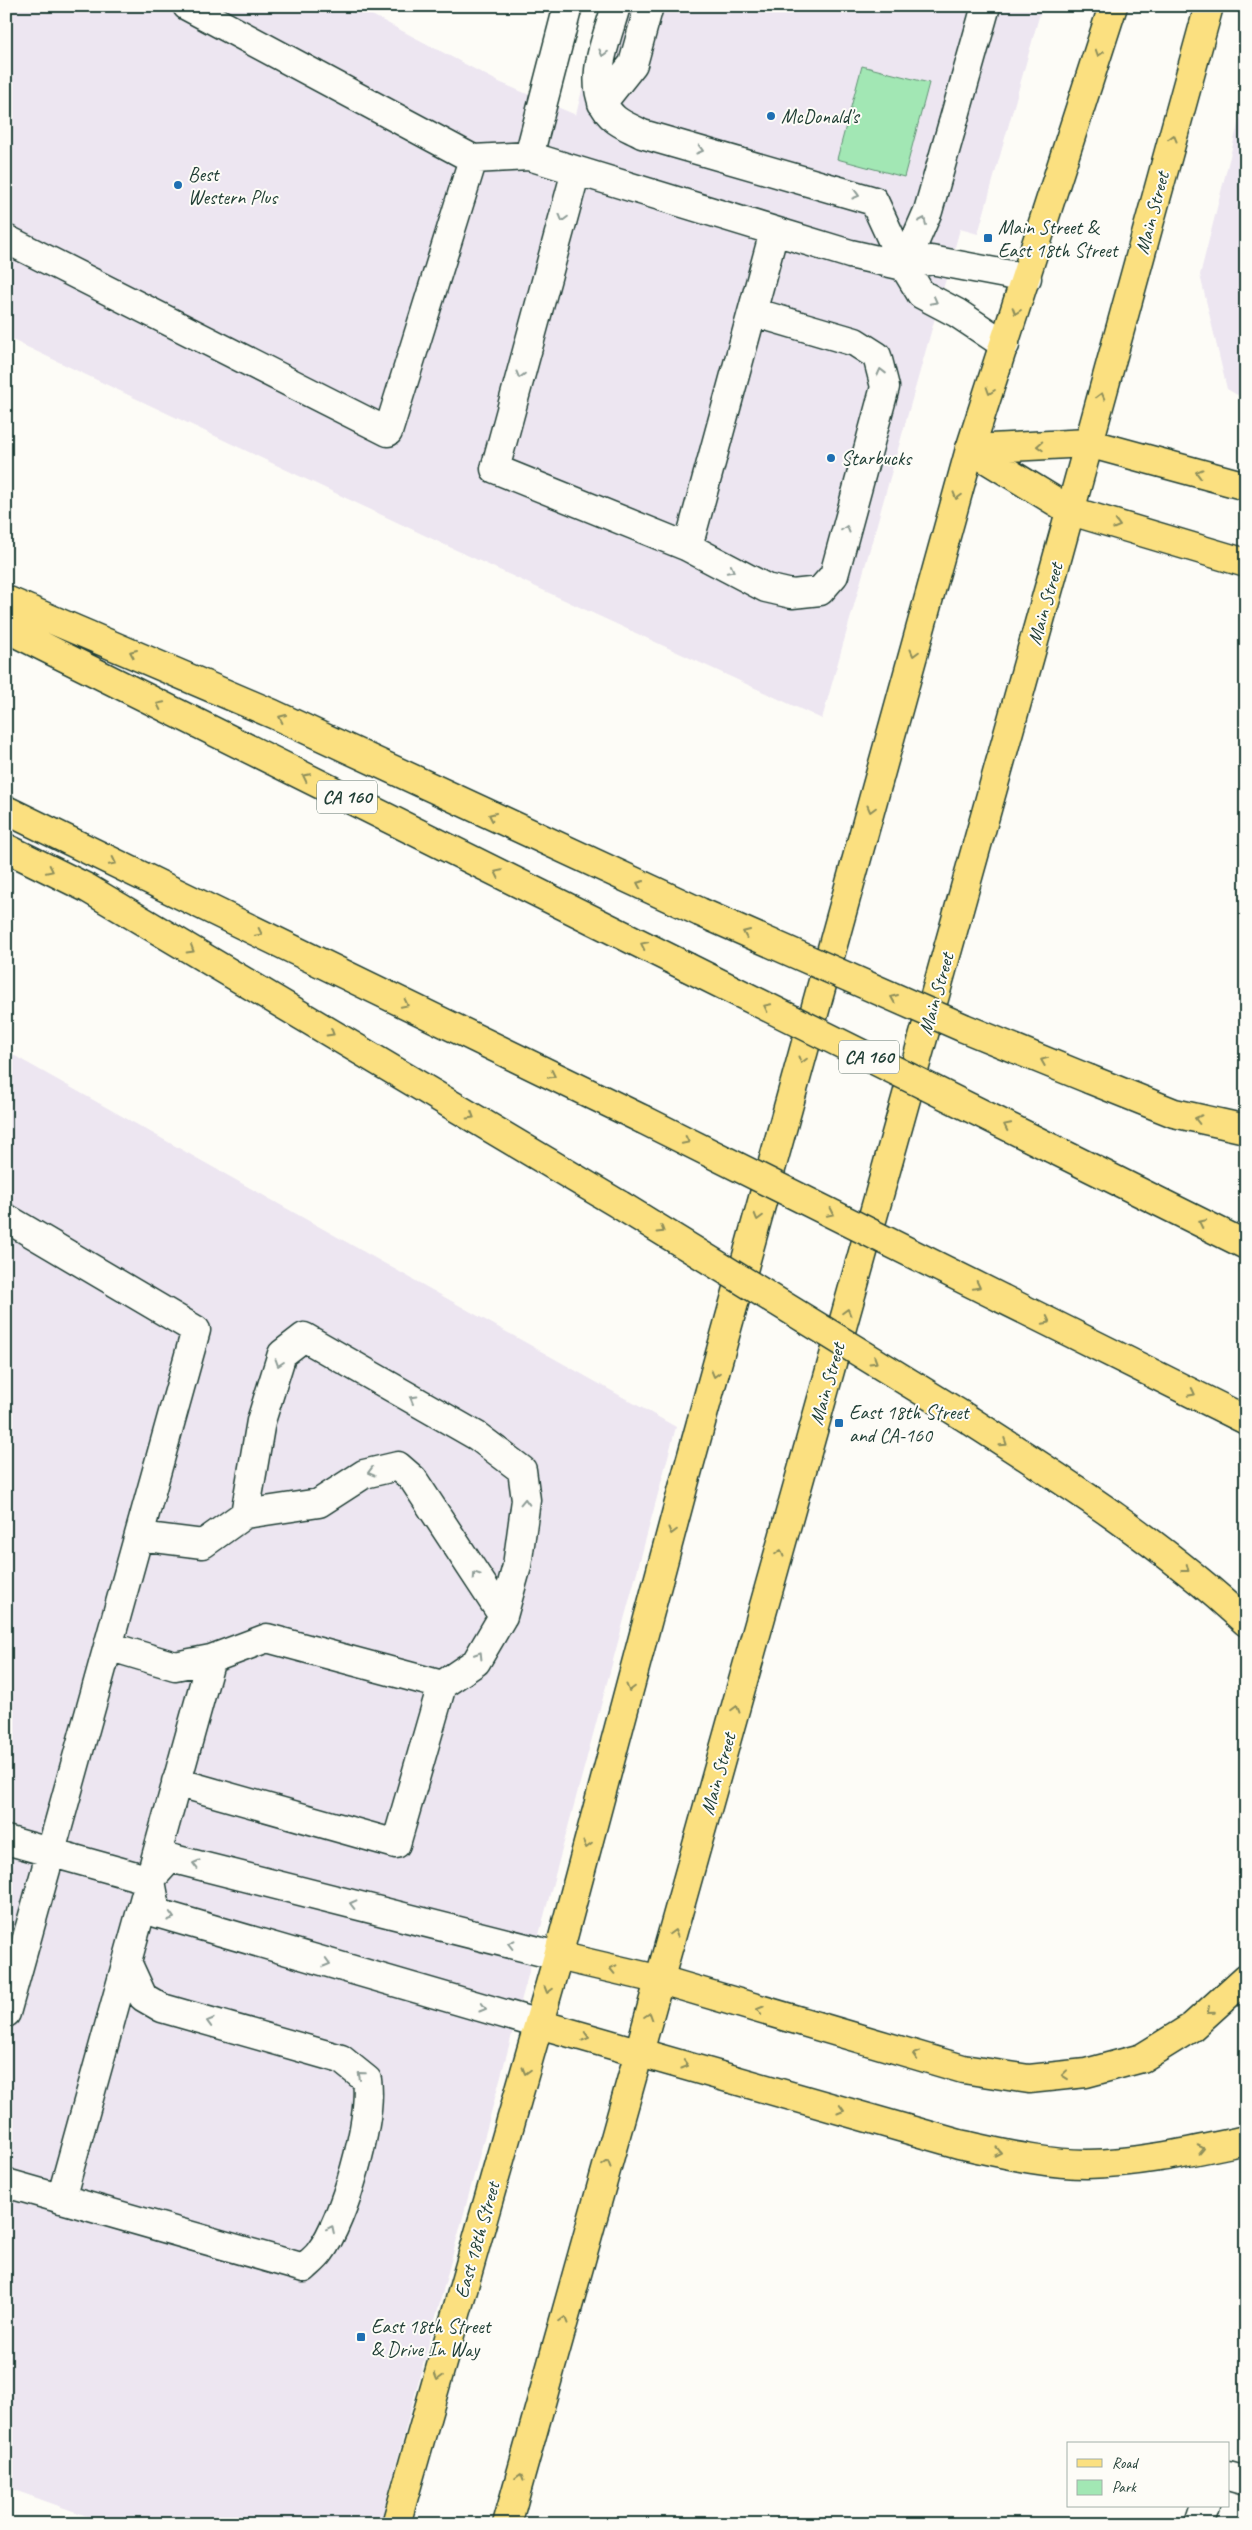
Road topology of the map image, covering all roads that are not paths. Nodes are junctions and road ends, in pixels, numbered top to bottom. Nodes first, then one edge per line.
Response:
1 (187, 6) edge
2 (568, 6) edge
3 (616, 6) edge
4 (649, 6) edge
5 (986, 6) edge
6 (1113, 6) edge
7 (1209, 6) edge
8 (602, 103) junction
9 (529, 156) junction
10 (474, 159) junction
11 (576, 171) junction
12 (774, 232) junction
13 (6, 239) edge
14 (904, 266) junction
15 (1027, 278) junction
16 (753, 312) junction
17 (1005, 345) junction
18 (1088, 443) junction
19 (970, 449) junction
20 (1246, 486) edge
21 (1070, 511) junction
22 (688, 548) junction
23 (1246, 563) edge
24 (6, 600) edge
25 (6, 628) edge
26 (6, 810) edge
27 (6, 848) edge
28 (1246, 1129) edge
29 (6, 1218) edge
30 (1246, 1245) edge
31 (1246, 1420) edge
32 (245, 1514) junction
33 (139, 1536) junction
34 (503, 1616) junction
35 (1246, 1622) edge
36 (108, 1646) junction
37 (210, 1659) junction
38 (442, 1685) junction
39 (176, 1782) junction
40 (6, 1840) edge
41 (51, 1852) junction
42 (150, 1880) junction
43 (558, 1956) junction
44 (128, 1962) junction
45 (1246, 1978) edge
46 (661, 1980) junction
47 (6, 2013) edge
48 (539, 2024) junction
49 (638, 2052) junction
50 (1246, 2140) edge
51 (6, 2184) edge
52 (61, 2199) junction
53 (1230, 2477) edge
54 (1246, 2481) edge
55 (1204, 2508) edge
56 (396, 2524) edge
57 (507, 2524) edge
58 (1200, 2524) edge

1 - 10 lane
2 - 9 lane
3 -> 8 lane
4 - 8 lane
14 -> 5 lane
6 -> 15 main road
18 -> 7 main road, Main Street
8 -> 14 lane
9 - 10 lane
9 - 11 lane
10 - 13 lane
11 - 12 lane
11 -> 22 lane
12 - 14 lane
12 - 16 lane
14 - 15 lane
14 -> 17 lane
15 -> 17 main road
16 - 22 lane
22 -> 16 lane
17 -> 19 main road
18 -> 19 main road
20 -> 18 main road
18 - 21 main road, Main Street
19 - 21 main road
19 -> 43 main road
21 -> 23 main road
46 -> 21 main road, Main Street
28 -> 24 main road, bridge
30 -> 25 main road, CA 160, bridge
26 -> 31 main road, bridge
27 -> 35 main road, bridge
29 - 33 lane
32 - 33 lane
34 -> 32 lane
34 -> 32 lane
33 - 36 lane
38 -> 34 lane
36 - 37 lane
36 - 41 lane
37 - 38 lane
37 - 39 lane
38 - 39 lane
39 - 42 lane
40 - 41 lane
41 - 42 lane
41 - 47 lane
43 -> 42 lane
42 - 44 lane
42 -> 48 lane
46 -> 43 main road
43 -> 48 main road, East 18th Street
44 - 52 lane
52 -> 44 lane
45 -> 46 main road
49 -> 46 main road
48 -> 49 main road
48 -> 56 main road, East 18th Street
49 -> 50 main road
57 -> 49 main road
51 - 52 lane
53 - 54 lane
55 - 58 lane

